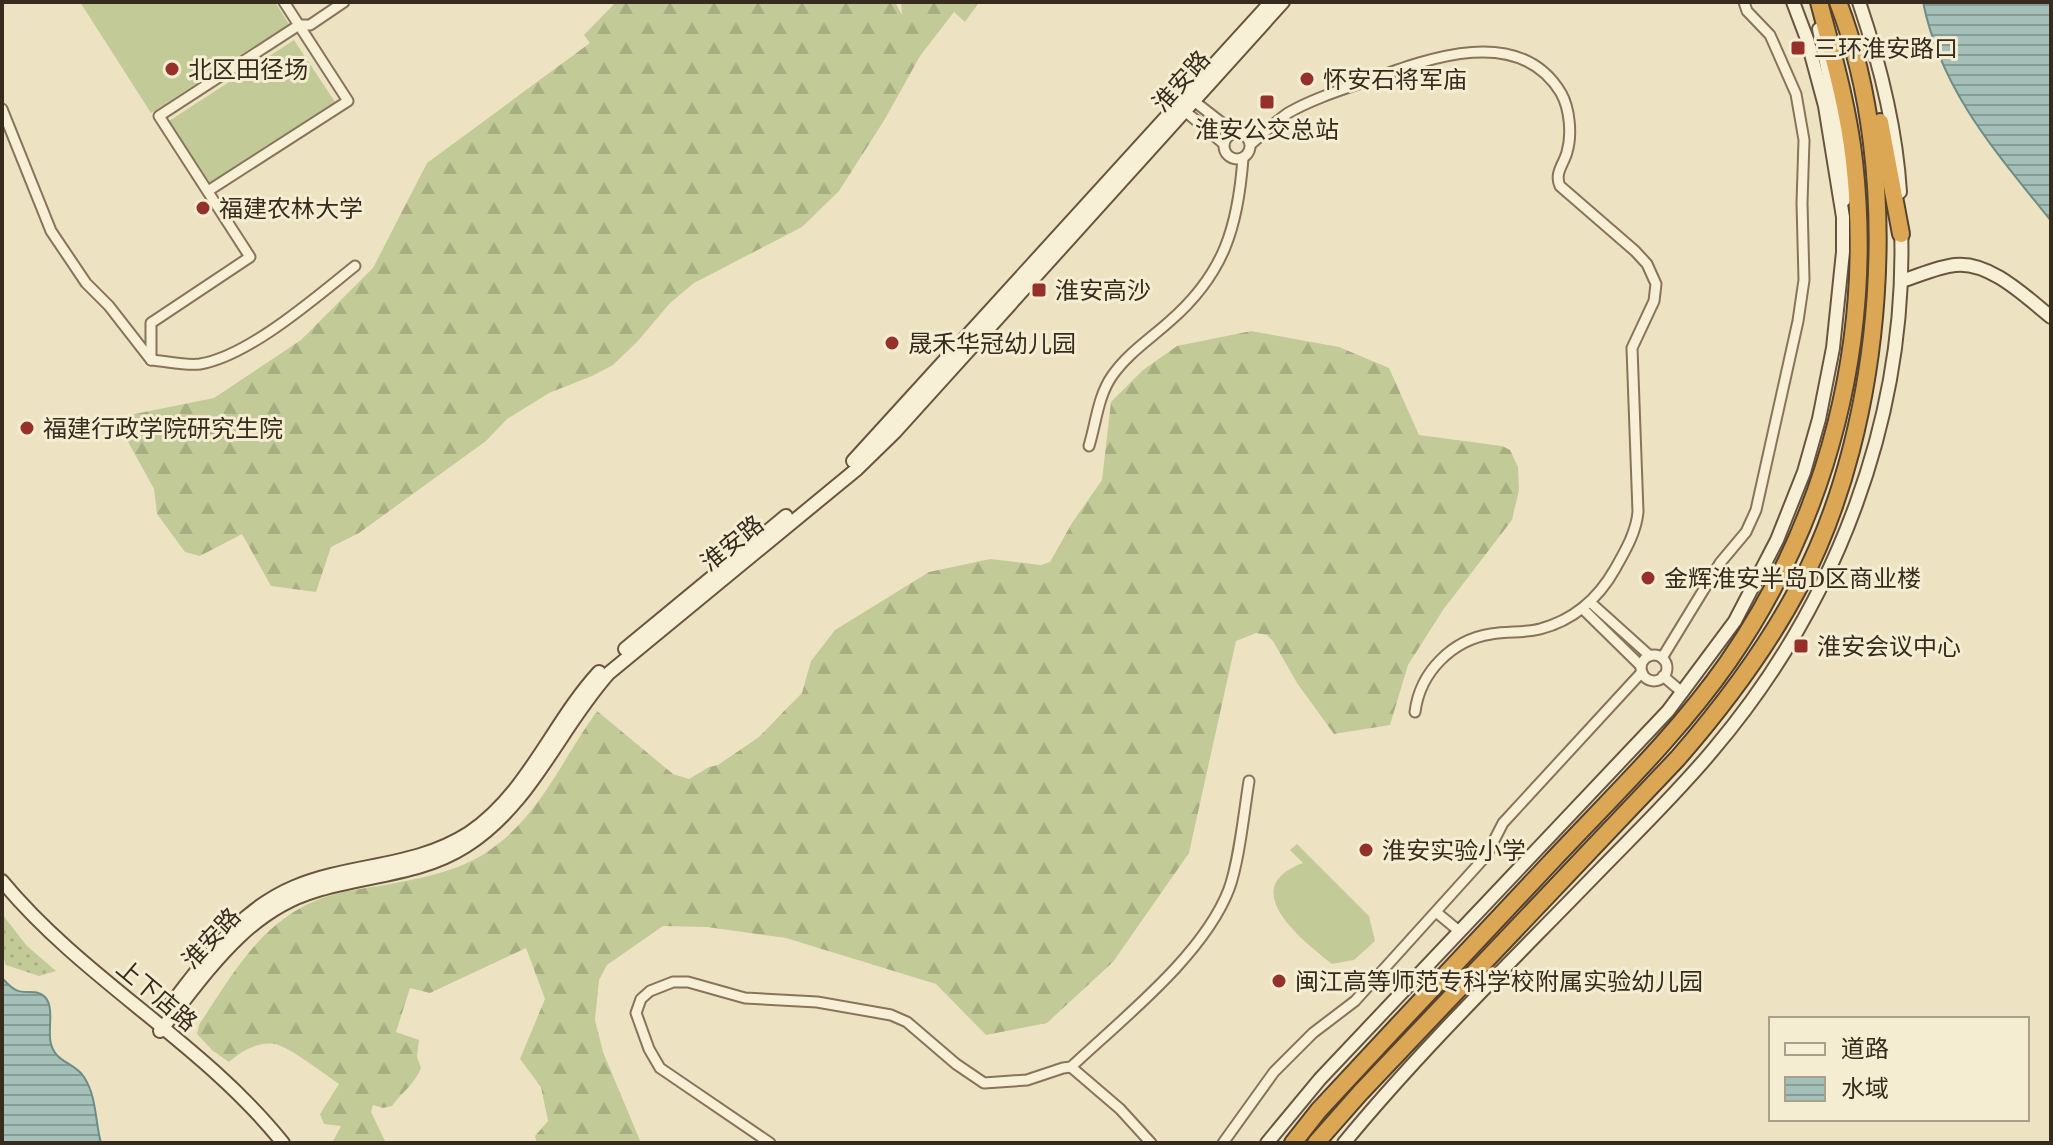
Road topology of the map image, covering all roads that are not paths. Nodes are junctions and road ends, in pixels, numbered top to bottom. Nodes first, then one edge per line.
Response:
1 (284, 2) edge
2 (344, 2) edge
3 (1271, 2) edge
4 (1283, 2) edge
5 (1744, 2) edge
6 (1793, 2) edge
7 (1813, 2) edge
8 (1819, 2) edge
9 (1859, 2) edge
10 (1838, 4) edge
11 (299, 25) junction
12 (1185, 103) junction
13 (2, 109) edge
14 (1235, 133) junction
15 (1224, 144) junction
16 (1251, 144) junction
17 (1243, 158) junction
18 (208, 191) junction
19 (1843, 217) junction
20 (1901, 234) junction
21 (355, 266) dead end
22 (1901, 281) junction
23 (2051, 317) edge
24 (151, 360) junction
25 (1089, 446) dead end
26 (1586, 606) junction
27 (1650, 656) junction
28 (1662, 658) junction
29 (1641, 669) junction
30 (1663, 676) junction
31 (1686, 696) junction
32 (1415, 712) dead end
33 (1715, 721) dead end
34 (1728, 731) junction
35 (1249, 781) dead end
36 (2, 881) edge
37 (2, 891) edge
38 (1436, 912) junction
39 (1459, 931) junction
40 (159, 1026) junction
41 (1071, 1067) junction
42 (280, 1143) edge
43 (770, 1143) edge
44 (1151, 1143) edge
45 (1223, 1143) edge
46 (1267, 1143) edge
47 (1293, 1143) edge
48 (1316, 1143) edge
49 (1344, 1143) edge

1 - 11 street
2 - 11 street
3 - 12 main road, 淮安路
4 - 12 main road, 淮安路
5 - 28 street
6 - 19 main road
7 - 19 main road
8 - 47 highway
9 - 20 main road
10 - 20 highway
10 - 48 highway
11 - 18 street
11 - 18 street
12 - 14 street
12 - 15 street
12 - 40 main road, 淮安路
13 - 24 street
14 - 15 street
14 - 16 street
15 - 17 street
16 - 17 street
16 - 26 street
17 - 25 street
18 - 24 street
19 - 31 main road
20 - 22 main road
21 - 24 street
22 - 23 main road
22 - 34 main road
26 - 27 street
26 - 29 street
26 - 32 street
27 - 28 street
27 - 29 street
28 - 30 street
29 - 30 street
29 - 38 street
30 - 31 street
31 - 39 main road
33 - 34 main road
34 - 49 main road
35 - 41 street
36 - 40 main road, 上下店路
37 - 40 main road, 上下店路
38 - 39 street
38 - 45 street
39 - 46 main road
40 - 42 main road, 上下店路
41 - 43 street
41 - 44 street

